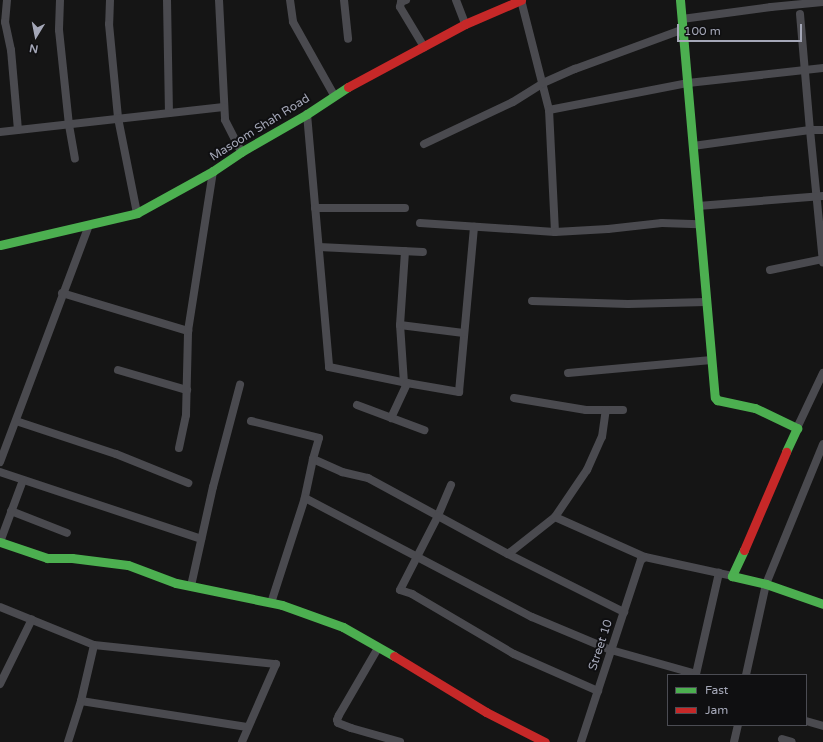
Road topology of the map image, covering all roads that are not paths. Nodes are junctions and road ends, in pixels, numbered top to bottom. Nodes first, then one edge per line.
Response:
1 (7, 0) edge
2 (60, 0) edge
3 (110, 0) edge
4 (167, 0) edge
5 (219, 0) edge
6 (290, 0) edge
7 (344, 0) edge
8 (406, 0) edge
9 (456, 0) edge
10 (521, 0) edge
11 (680, 0) edge
12 (823, 2) edge
13 (800, 14) dead end
14 (682, 19) junction
15 (465, 24) junction
16 (684, 29) junction
17 (348, 39) dead end
18 (424, 47) junction
19 (823, 68) edge
20 (805, 69) junction
21 (543, 83) junction
22 (688, 83) junction
23 (334, 95) junction
24 (224, 107) junction
25 (549, 110) junction
26 (169, 113) junction
27 (307, 114) junction
28 (118, 118) junction
29 (69, 125) junction
30 (18, 130) junction
31 (810, 130) junction
32 (823, 130) edge
33 (0, 132) edge
34 (424, 144) dead end
35 (693, 146) junction
36 (241, 152) junction
37 (75, 158) dead end
38 (213, 171) junction
39 (820, 196) edge
40 (698, 206) junction
41 (315, 208) junction
42 (405, 208) dead end
43 (137, 213) junction
44 (420, 223) dead end
45 (699, 224) junction
46 (89, 225) junction
47 (474, 227) junction
48 (556, 232) junction
49 (0, 245) edge
50 (319, 247) junction
51 (405, 251) junction
52 (423, 252) dead end
53 (823, 260) edge
54 (770, 270) dead end
55 (62, 293) junction
56 (532, 300) dead end
57 (706, 302) junction
58 (400, 325) junction
59 (188, 331) junction
60 (464, 333) junction
61 (711, 360) junction
62 (118, 370) dead end
63 (568, 373) dead end
64 (823, 373) edge
65 (406, 383) junction
66 (240, 385) dead end
67 (187, 390) junction
68 (514, 398) dead end
69 (357, 405) dead end
70 (606, 410) junction
71 (623, 410) dead end
72 (391, 418) junction
73 (16, 421) junction
74 (251, 421) dead end
75 (797, 428) junction
76 (424, 430) dead end
77 (823, 444) edge
78 (179, 448) dead end
79 (313, 459) junction
80 (0, 462) edge
81 (0, 472) edge
82 (23, 480) junction
83 (188, 483) dead end
84 (451, 485) dead end
85 (304, 498) junction
86 (11, 512) junction
87 (438, 516) junction
88 (555, 517) junction
89 (67, 533) dead end
90 (202, 539) junction
91 (0, 542) edge
92 (508, 554) junction
93 (416, 556) junction
94 (645, 557) junction
95 (719, 573) junction
96 (732, 576) junction
97 (766, 584) junction
98 (191, 586) junction
99 (271, 603) junction
100 (823, 604) edge
101 (0, 607) edge
102 (624, 612) junction
103 (32, 619) junction
104 (94, 645) junction
105 (378, 648) junction
106 (611, 650) junction
107 (695, 674) edge
108 (698, 674) edge
109 (746, 674) edge
110 (0, 684) edge
111 (598, 691) junction
112 (80, 701) junction
113 (807, 721) edge
114 (738, 726) edge
115 (823, 726) edge
116 (247, 727) junction
117 (782, 739) dead end
118 (68, 742) edge
119 (242, 742) edge
120 (400, 742) edge
121 (545, 742) edge
122 (581, 742) edge
123 (734, 742) edge
124 (792, 742) edge

1 - 30 street
2 - 29 street
3 - 28 street
4 - 26 street
5 - 24 street
6 - 23 street
7 - 17 street
8 - 18 street
9 - 15 street
10 - 15 street, Masoom Shah Road
10 - 21 street
11 - 14 street
12 - 14 street
13 - 20 street
14 - 16 street
15 - 18 street, Masoom Shah Road
16 - 21 street
16 - 22 street
18 - 23 street, Masoom Shah Road
19 - 20 street
20 - 22 street
20 - 31 street
21 - 25 street
21 - 34 street
22 - 25 street
22 - 35 street
23 - 27 street, Masoom Shah Road
24 - 26 street
24 - 36 street
25 - 48 street
26 - 28 street
27 - 36 street, Masoom Shah Road
27 - 41 street
28 - 29 street
28 - 43 street
29 - 30 street
29 - 37 street
30 - 33 street
31 - 32 street
31 - 35 street
31 - 39 street
35 - 40 street
36 - 38 street, Masoom Shah Road
38 - 43 street, Masoom Shah Road
38 - 59 street
39 - 40 street
39 - 53 street
40 - 45 street
41 - 42 street
41 - 50 street
43 - 46 street, Masoom Shah Road
44 - 47 street
45 - 48 street
45 - 57 street
46 - 49 street, Masoom Shah Road
46 - 55 street
47 - 48 street
47 - 60 street
50 - 51 street
50 - 65 street
51 - 52 street
51 - 58 street
53 - 54 street
55 - 59 street
55 - 73 street
56 - 57 street
57 - 61 street
58 - 60 street
58 - 65 street
59 - 67 street
60 - 65 street
61 - 63 street
61 - 75 street
62 - 67 street
64 - 75 street
65 - 72 street
66 - 90 street
67 - 78 street
68 - 70 street
69 - 72 street
70 - 71 street
70 - 88 street
72 - 76 street
73 - 80 street
73 - 83 street
74 - 79 street
75 - 96 street
77 - 97 street
79 - 85 street
79 - 87 street
81 - 82 street
82 - 86 street
82 - 90 street
84 - 87 street
85 - 93 street
85 - 99 street
86 - 89 street
86 - 91 street
87 - 92 street
87 - 93 street
88 - 92 street
88 - 94 street
90 - 98 street
91 - 98 street
92 - 102 street
93 - 106 street
93 - 111 street
94 - 95 street
94 - 102 street, Street 10
95 - 96 street
95 - 108 street
96 - 97 street
97 - 100 street
97 - 109 street
98 - 99 street
99 - 105 street
101 - 103 street
102 - 106 street, Street 10
103 - 104 street
103 - 110 street
104 - 112 street
104 - 116 street
105 - 120 street
105 - 121 street
106 - 107 street
106 - 111 street, Street 10
111 - 122 street, Street 10
112 - 116 street
112 - 118 street
113 - 115 street
114 - 123 street
116 - 119 street
117 - 124 street

